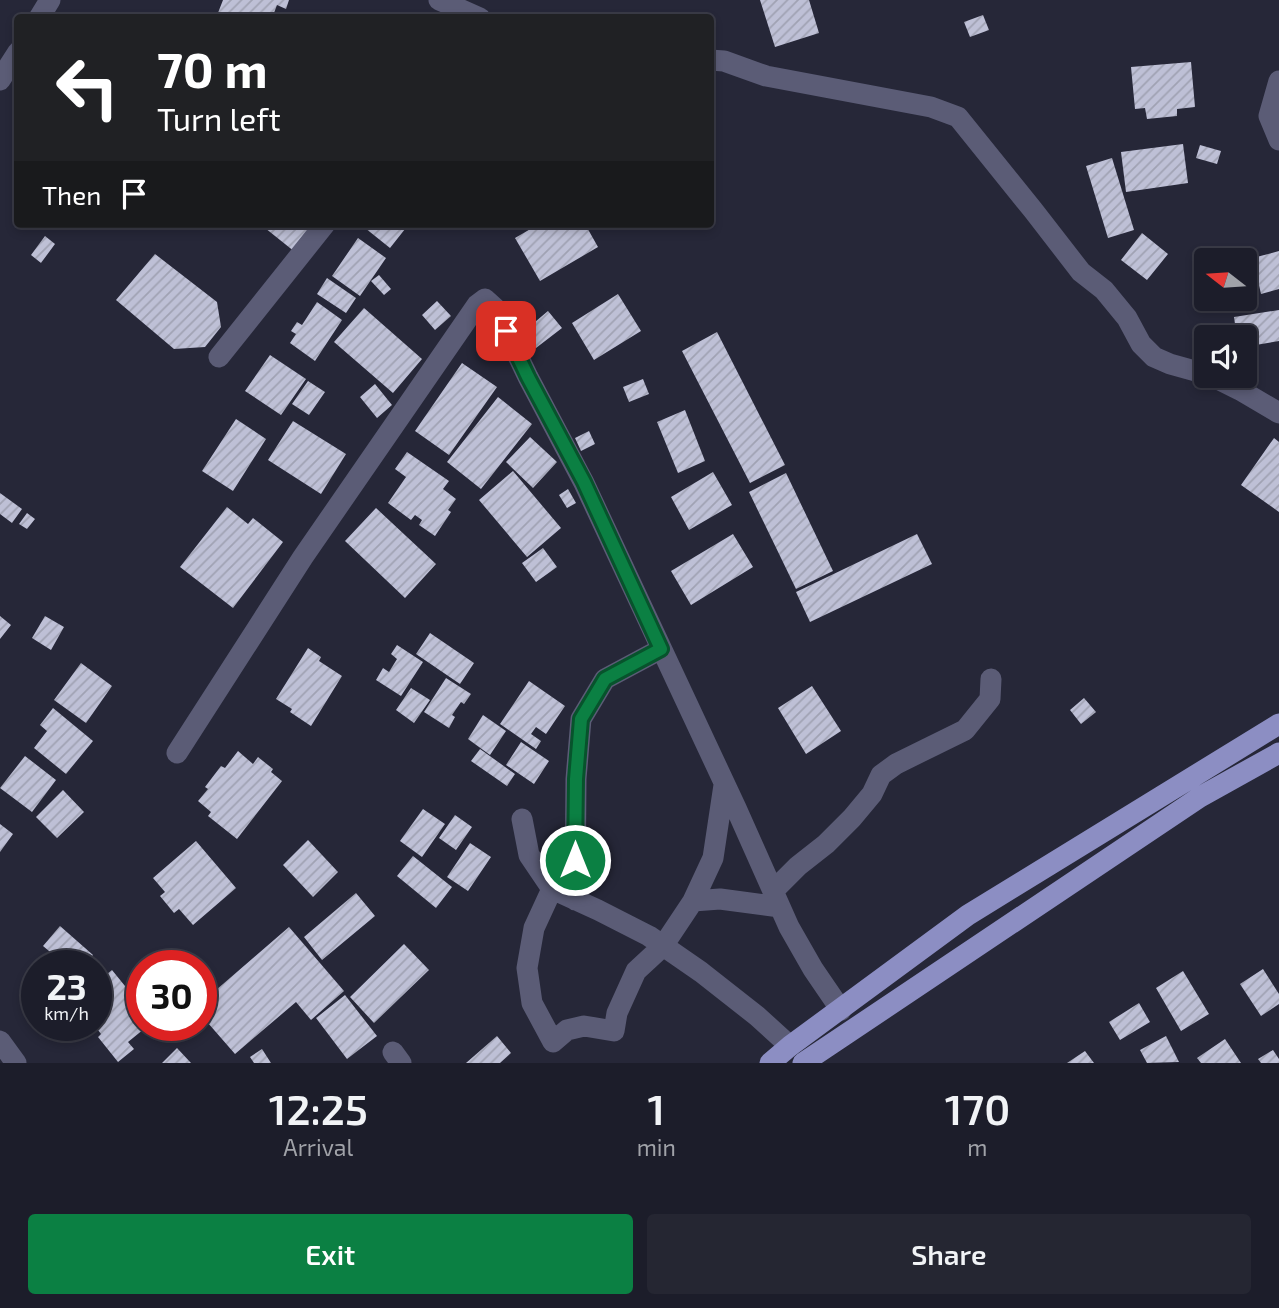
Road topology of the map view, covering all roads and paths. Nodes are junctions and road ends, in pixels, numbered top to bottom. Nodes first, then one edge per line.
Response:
1 (439, 0) edge
2 (471, 14) edge
3 (14, 58) edge
4 (714, 60) edge
5 (0, 80) edge
6 (1279, 81) edge
7 (1279, 140) edge
8 (322, 228) edge
9 (219, 357) dead end
10 (1194, 371) edge
11 (1236, 388) edge
12 (1279, 414) edge
13 (661, 649) junction
14 (991, 679) dead end
15 (1279, 724) edge
16 (177, 753) dead end
17 (1279, 753) edge
18 (724, 783) junction
19 (522, 819) dead end
20 (552, 889) junction
21 (776, 899) junction
22 (575, 900) junction
23 (693, 901) junction
24 (663, 946) junction
25 (841, 1010) junction
26 (0, 1041) edge
27 (796, 1054) edge
28 (16, 1063) edge
29 (770, 1063) edge

1 - 2 street
3 - 5 street
4 - 10 street
6 - 7 street
8 - 9 street
11 - 12 street
13 - 16 street
13 - 18 street
13 - 22 street
14 - 21 street
15 - 25 main road
17 - 27 main road
18 - 21 street
18 - 23 street
19 - 20 street
20 - 22 street
20 - 24 street
21 - 23 street
21 - 25 street
22 - 24 street
23 - 24 street
24 - 27 street
25 - 27 main road
26 - 28 street
27 - 29 main road

